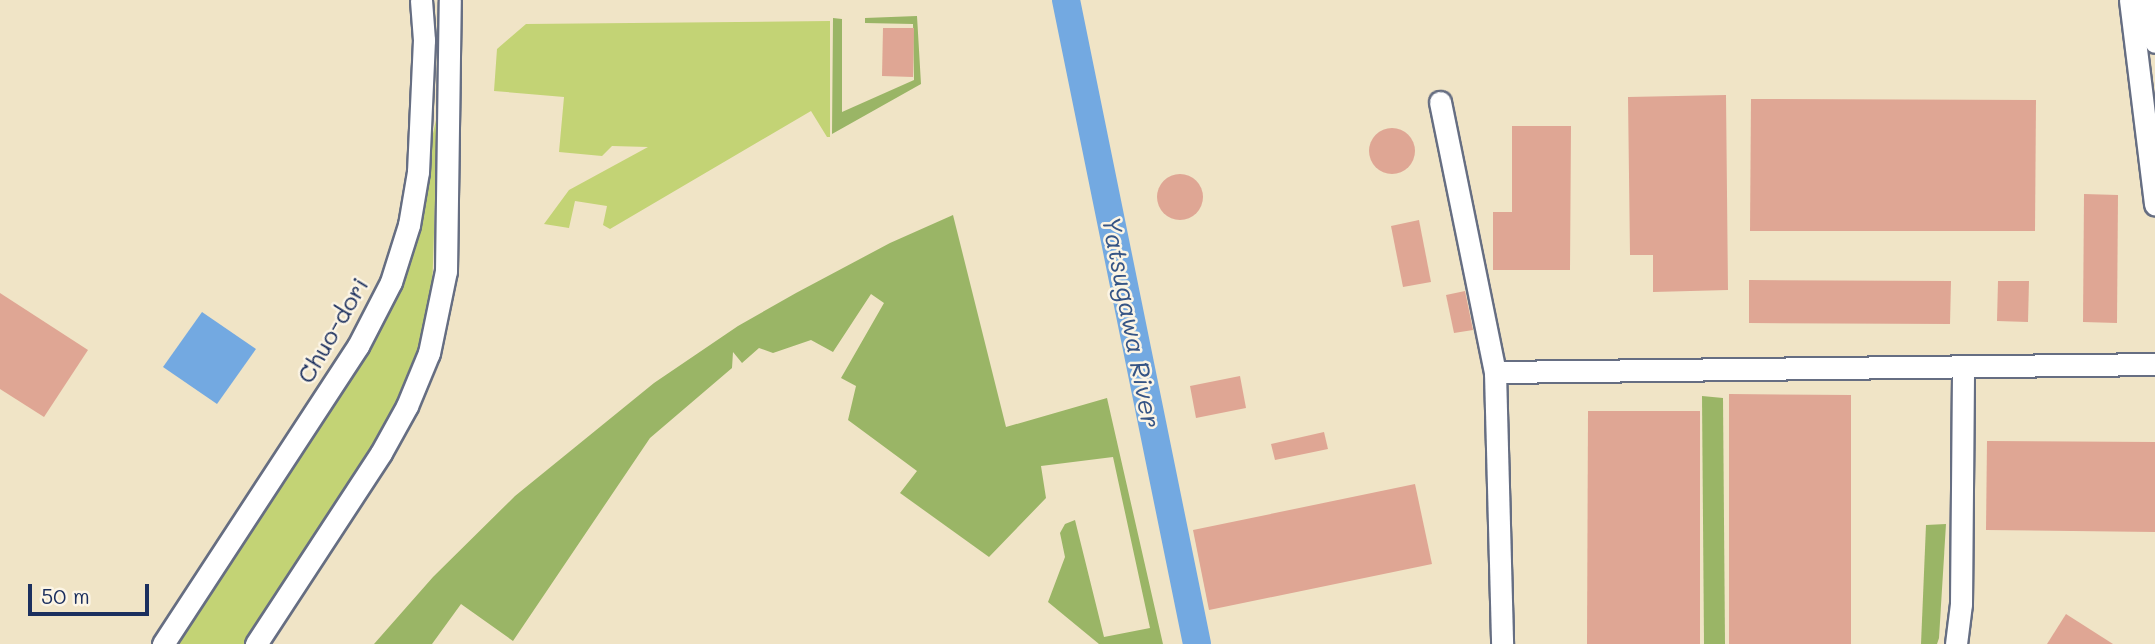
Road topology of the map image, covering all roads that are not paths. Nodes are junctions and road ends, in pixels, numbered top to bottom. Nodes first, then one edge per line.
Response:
1 (421, 0) edge
2 (450, 0) edge
3 (2130, 0) edge
4 (2150, 0) edge
5 (2155, 41) edge
6 (1440, 102) dead end
7 (2155, 204) edge
8 (2155, 364) edge
9 (1963, 367) junction
10 (1495, 372) junction
11 (163, 644) edge
12 (256, 644) edge
13 (1502, 644) edge
14 (1956, 644) edge

1 - 11 street, Chuo-dori
2 - 12 street
3 - 7 street
4 - 5 street
6 - 10 street
8 - 9 street
9 - 10 street
9 - 14 street
10 - 13 street

